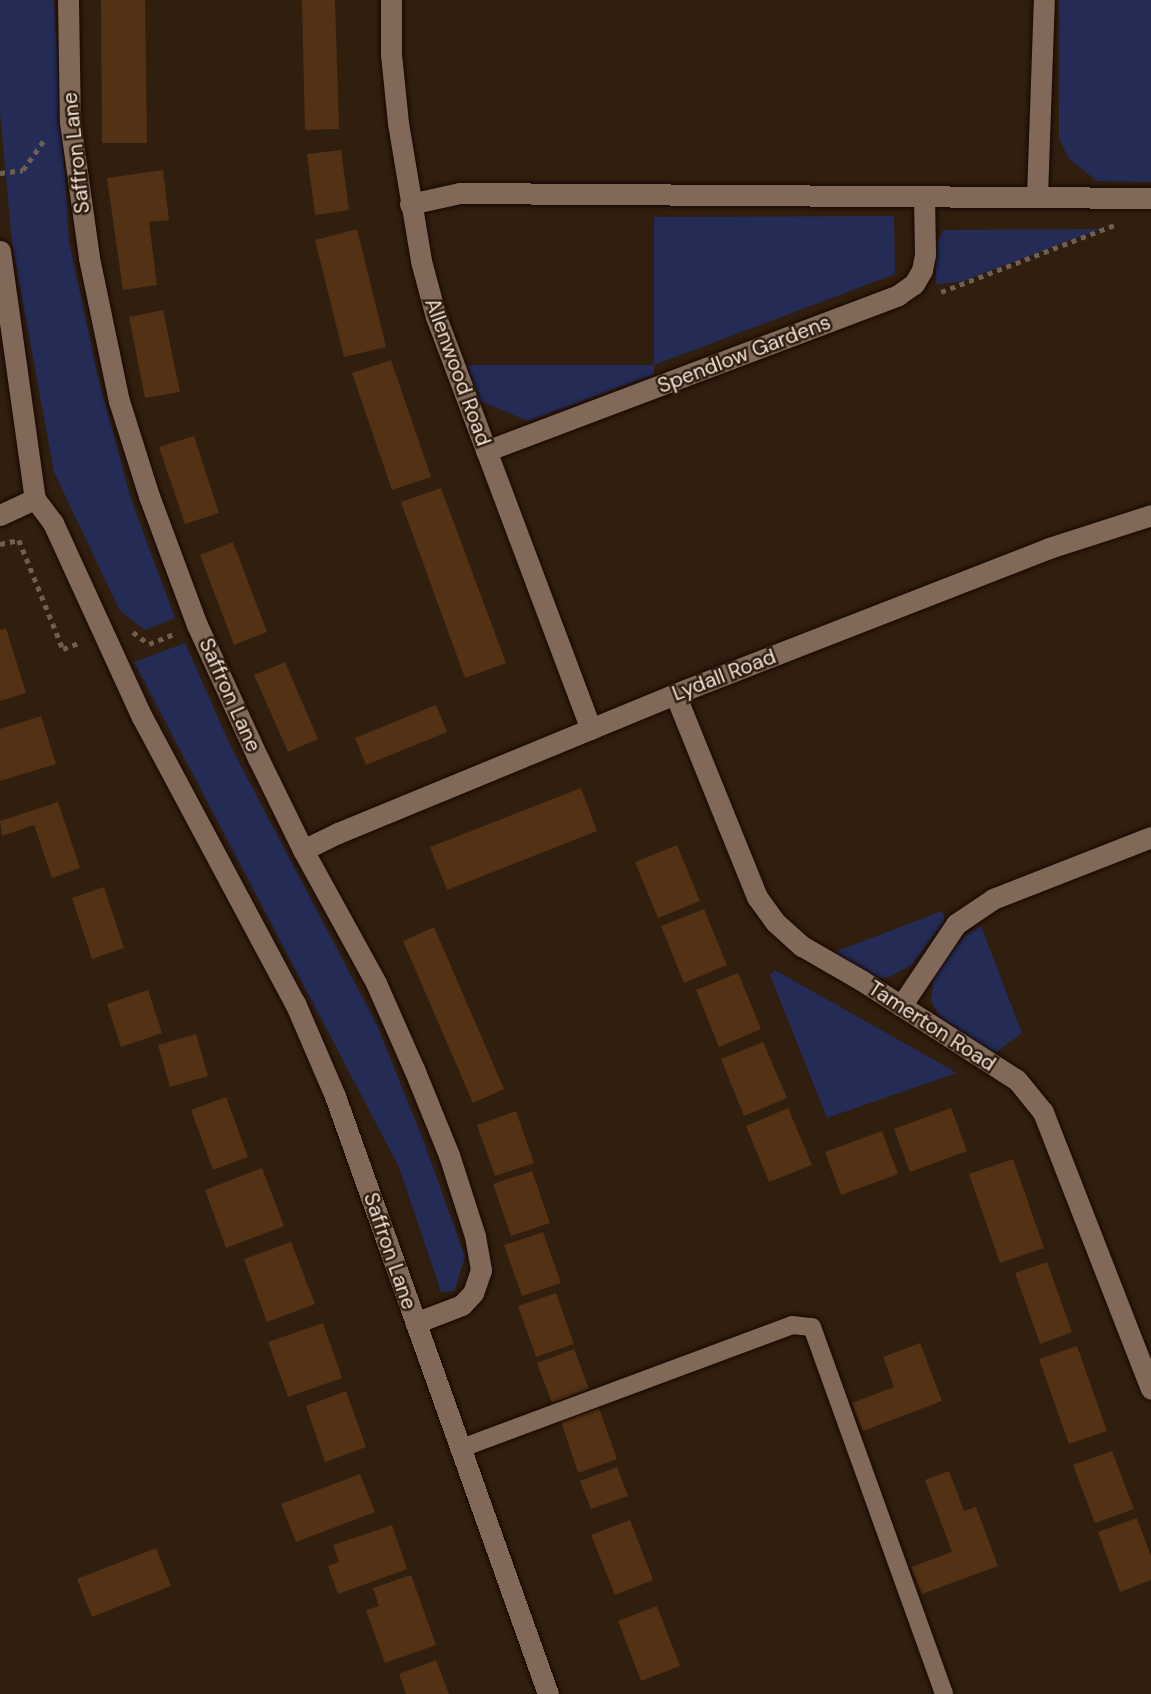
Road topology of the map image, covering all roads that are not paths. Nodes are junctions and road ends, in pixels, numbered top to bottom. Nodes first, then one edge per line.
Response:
1 (68, 0) edge
2 (391, 0) edge
3 (1044, 0) edge
4 (924, 196) junction
5 (1037, 196) junction
6 (1142, 198) edge
7 (410, 204) junction
8 (1, 263) edge
9 (486, 451) junction
10 (35, 499) junction
11 (1151, 514) edge
12 (0, 515) edge
13 (675, 694) junction
14 (591, 729) junction
15 (1151, 837) edge
16 (303, 850) junction
17 (901, 1006) junction
18 (415, 1323) junction
19 (1151, 1389) edge
20 (459, 1449) junction
21 (548, 1694) edge
22 (944, 1694) edge

1 - 16 street, Saffron Lane
2 - 7 street, Allenwood Road
3 - 5 street
4 - 5 street
4 - 7 street
4 - 9 street, Spendlow Gardens
5 - 6 street
7 - 9 street, Allenwood Road
8 - 10 street, Saffron Lane
9 - 14 street, Allenwood Road
10 - 12 street
10 - 18 street, Saffron Lane
11 - 13 street, Lydall Road
13 - 14 street, Lydall Road
13 - 17 street, Tamerton Road
14 - 16 street, Lydall Road
15 - 17 street
16 - 18 street, Saffron Lane
17 - 19 street, Tamerton Road
18 - 20 street, Saffron Lane
20 - 21 street, Saffron Lane
20 - 22 lane

